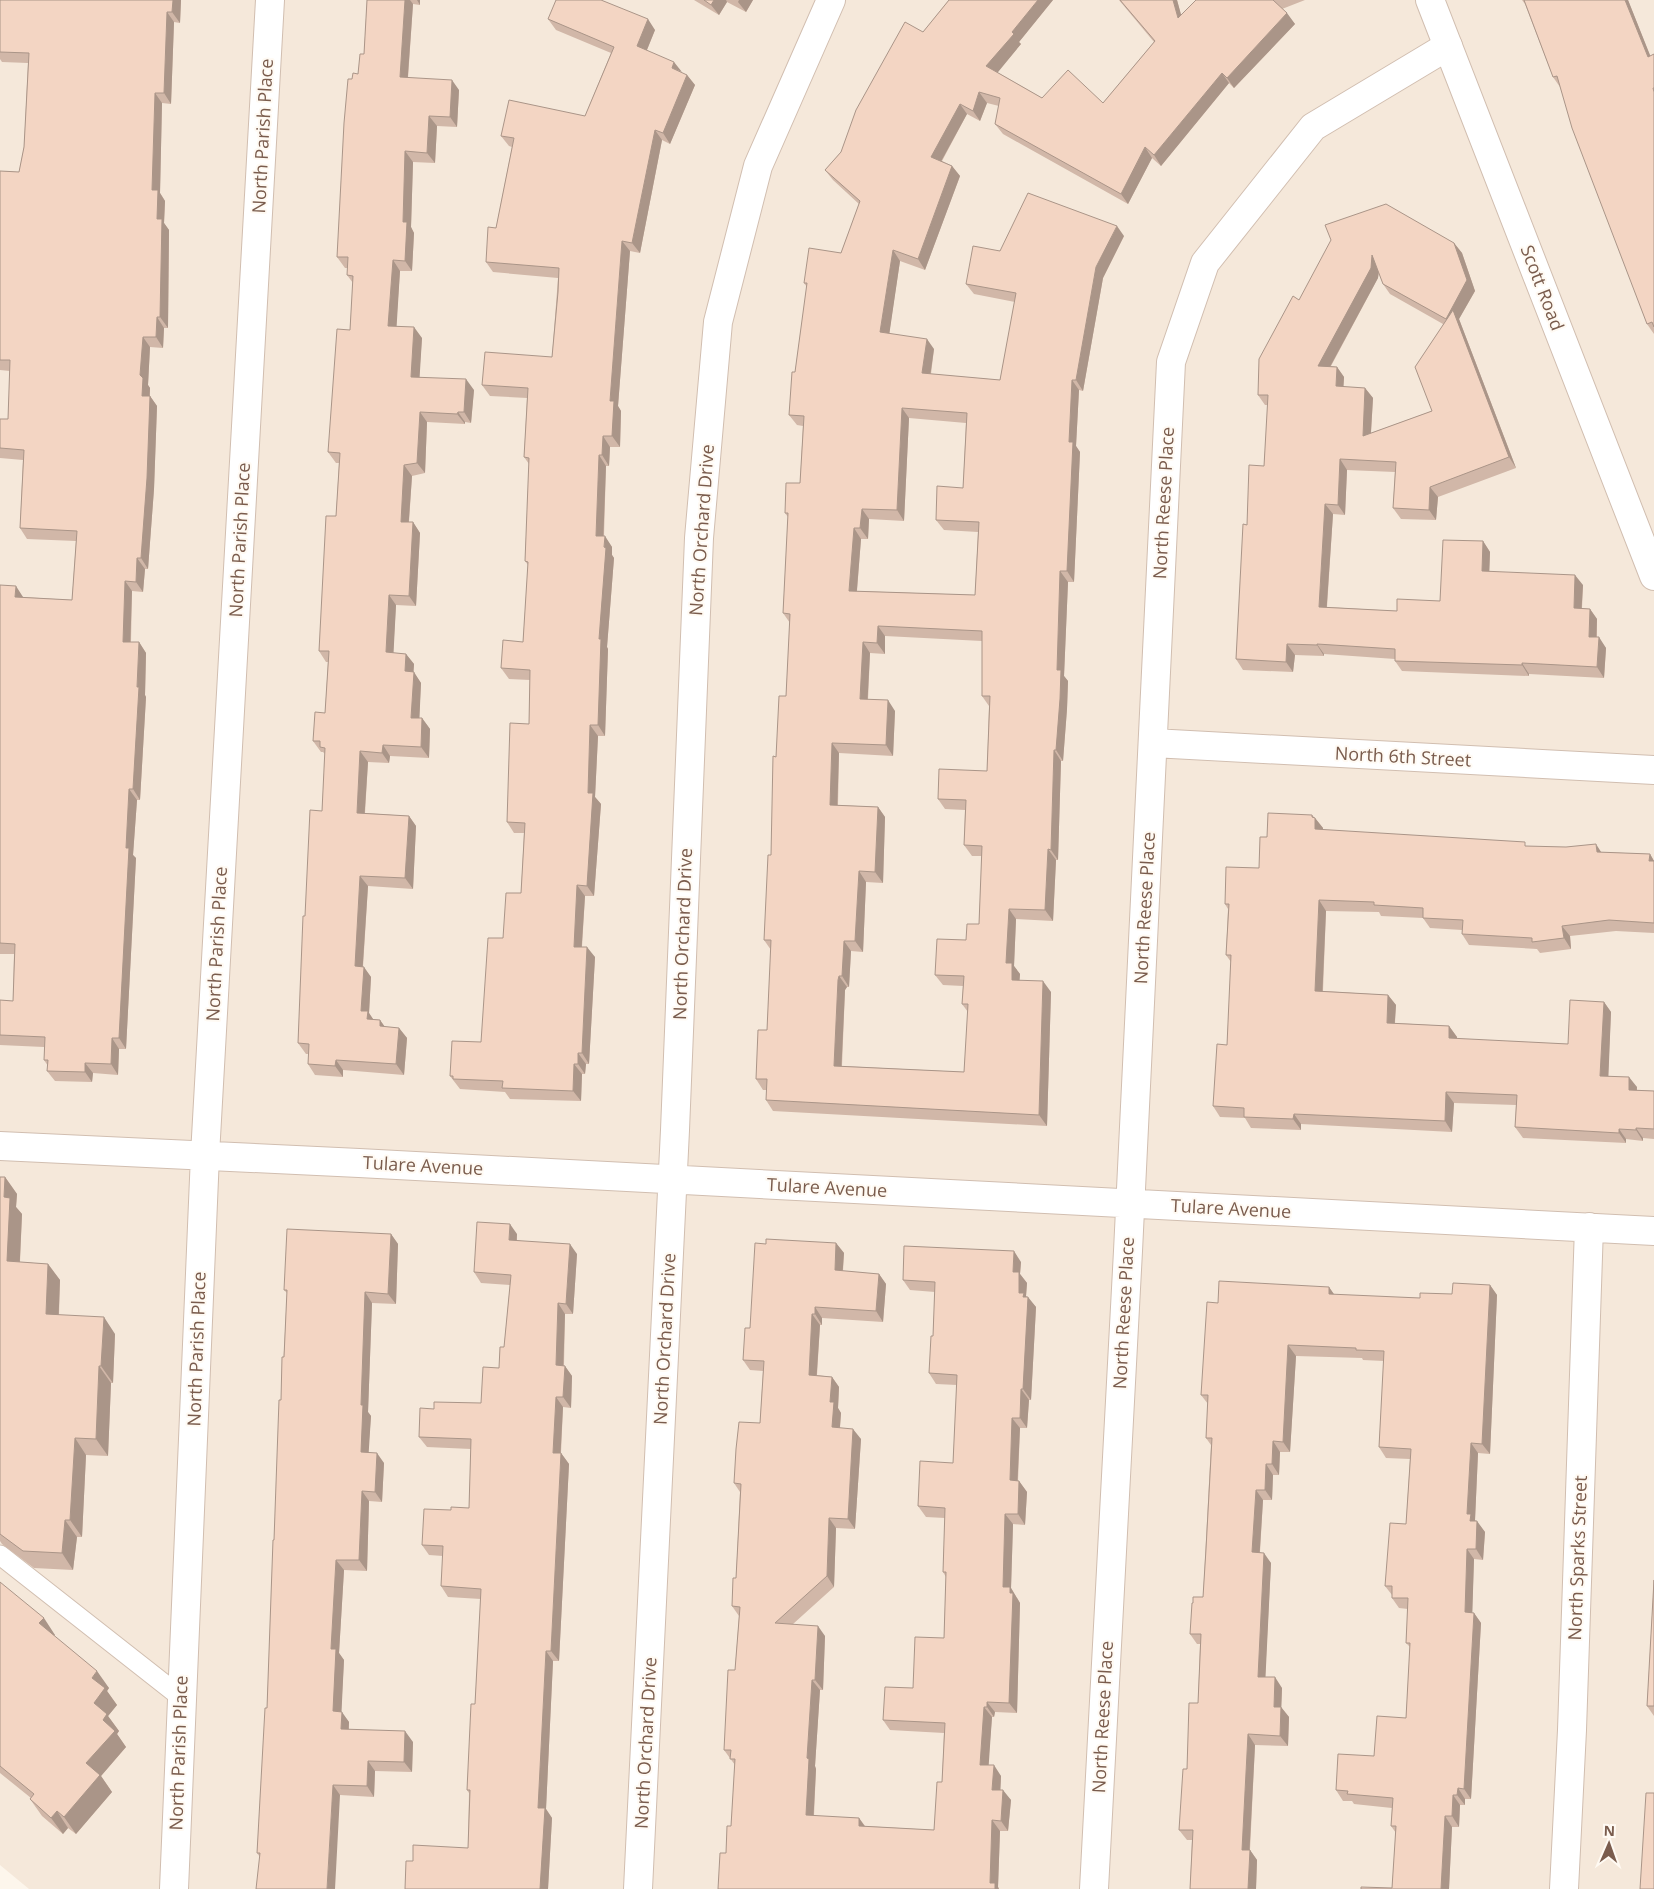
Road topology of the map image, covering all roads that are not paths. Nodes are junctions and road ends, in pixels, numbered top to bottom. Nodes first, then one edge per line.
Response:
1 (270, 0) edge
2 (831, 0) edge
3 (1430, 0) edge
4 (1448, 46) junction
5 (1654, 576) edge
6 (1153, 743) junction
7 (1654, 770) edge
8 (0, 1146) edge
9 (205, 1155) junction
10 (672, 1180) junction
11 (1130, 1204) junction
12 (1589, 1227) junction
13 (1654, 1231) edge
14 (0, 1555) edge
15 (182, 1698) junction
16 (174, 1889) edge
17 (638, 1889) edge
18 (1094, 1889) edge
19 (1564, 1889) edge

1 - 9 street, North Parish Place
2 - 10 street, North Orchard Drive
3 - 4 street, Scott Road
4 - 5 street, Scott Road
4 - 6 street, North Reese Place
6 - 7 street, North 6th Street
6 - 11 street, North Reese Place
8 - 9 street, Tulare Avenue
9 - 10 street, Tulare Avenue
9 - 15 street, North Parish Place
10 - 11 street, Tulare Avenue
10 - 17 street, North Orchard Drive
11 - 12 street, Tulare Avenue
11 - 18 street, North Reese Place
12 - 13 street, Tulare Avenue
12 - 19 street, North Sparks Street
14 - 15 lane
15 - 16 street, North Parish Place

